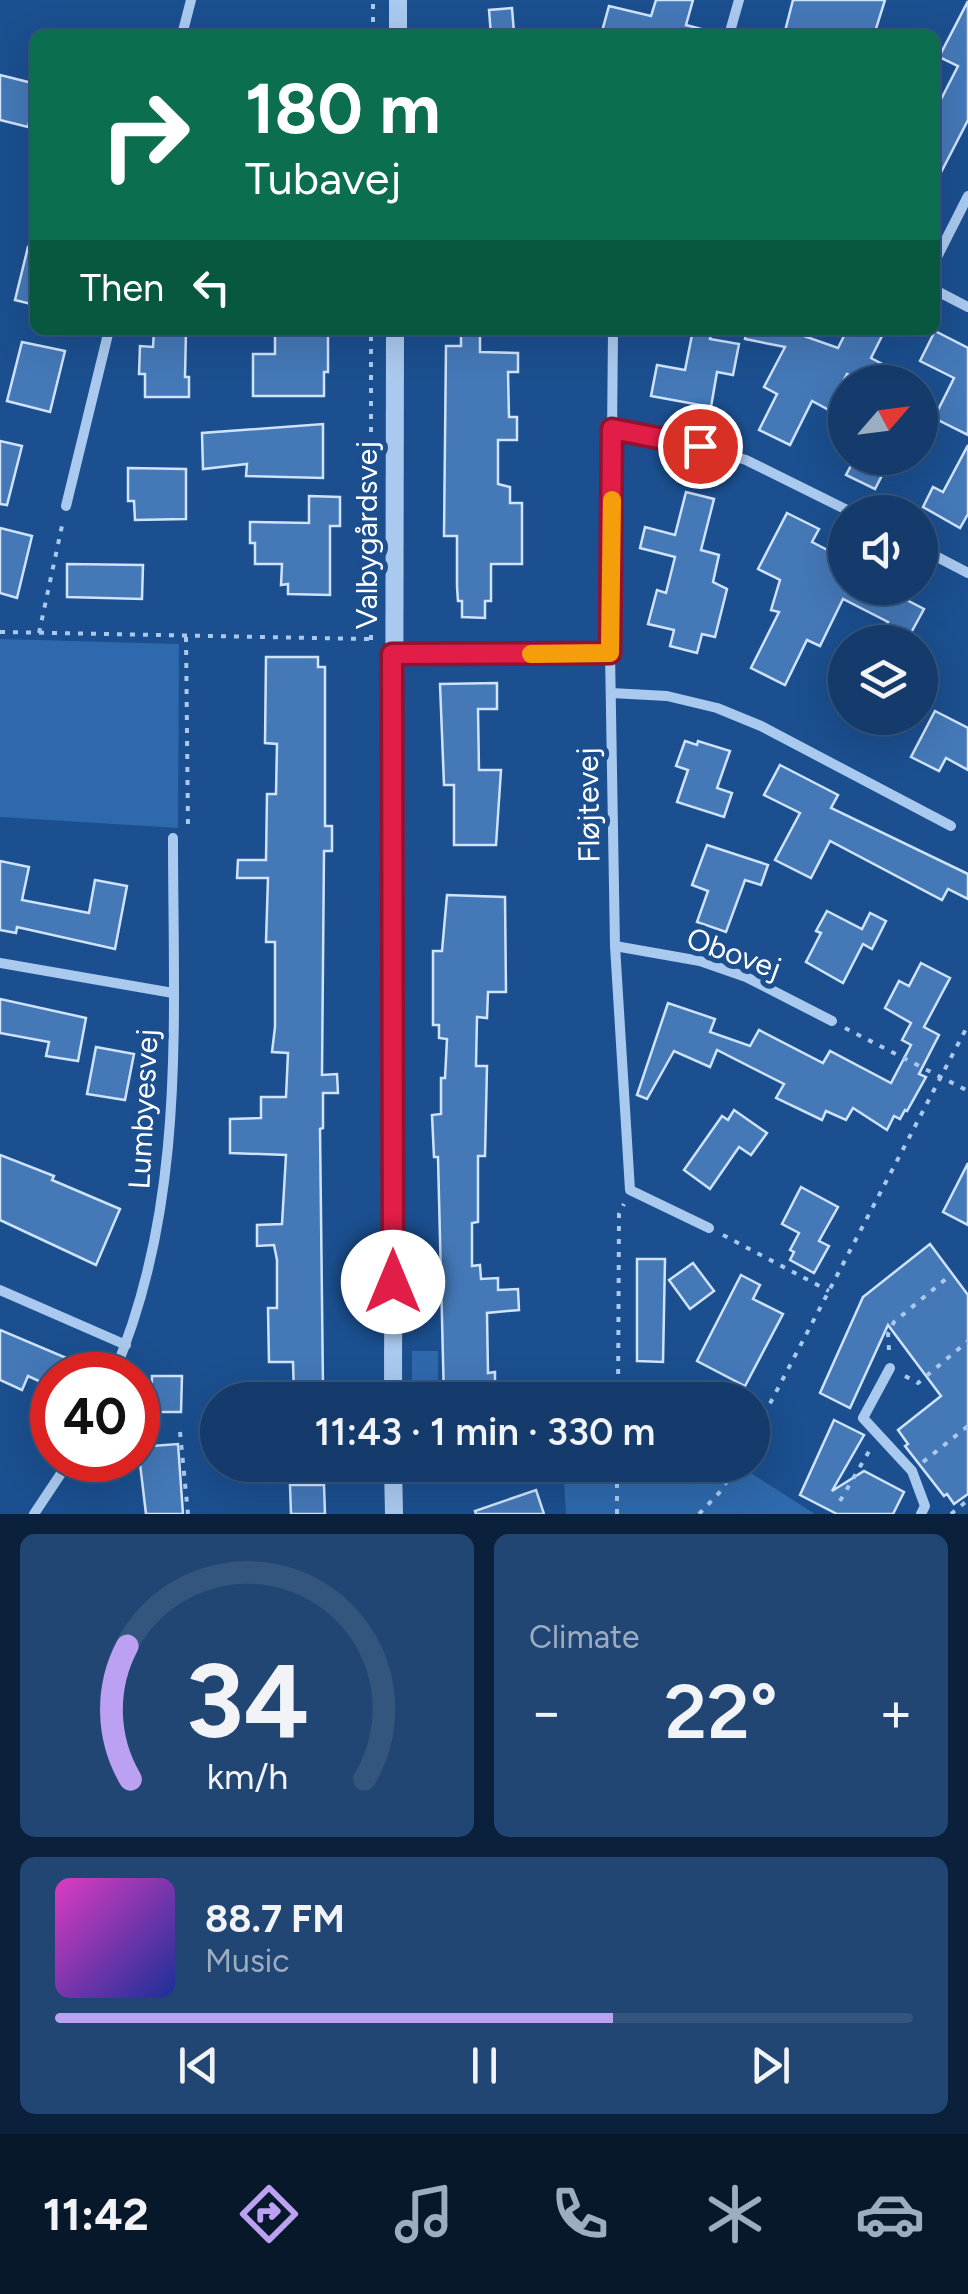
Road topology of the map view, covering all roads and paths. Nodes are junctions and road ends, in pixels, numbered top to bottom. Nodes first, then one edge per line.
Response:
1 (191, 0) edge
2 (373, 0) edge
3 (398, 0) edge
4 (739, 0) edge
5 (183, 30) edge
6 (373, 30) edge
7 (398, 30) edge
8 (730, 30) edge
9 (968, 196) edge
10 (940, 251) edge
11 (940, 293) edge
12 (968, 307) edge
13 (108, 335) edge
14 (372, 335) edge
15 (395, 335) edge
16 (613, 335) edge
17 (612, 429) junction
18 (828, 501) edge
19 (66, 506) joint
20 (938, 557) edge
21 (968, 573) edge
22 (0, 632) edge
23 (39, 634) junction
24 (186, 637) junction
25 (370, 638) junction
26 (610, 653) junction
27 (392, 654) junction
28 (611, 693) junction
29 (951, 826) dead end
30 (174, 838) joint
31 (616, 946) junction
32 (0, 964) edge
33 (173, 993) junction
34 (832, 1022) joint
35 (968, 1025) edge
36 (942, 1077) junction
37 (968, 1090) edge
38 (630, 1190) junction
39 (710, 1228) joint
40 (947, 1278) dead end
41 (0, 1290) edge
42 (829, 1290) junction
43 (968, 1341) edge
44 (126, 1345) junction
45 (123, 1352) edge
46 (890, 1368) junction
47 (393, 1382) edge
48 (618, 1382) edge
49 (770, 1403) edge
50 (968, 1426) edge
51 (180, 1432) dead end
52 (882, 1439) junction
53 (912, 1471) junction
54 (55, 1482) edge
55 (394, 1482) edge
56 (618, 1482) edge
57 (726, 1482) edge
58 (968, 1500) edge
59 (840, 1501) dead end
60 (923, 1510) edge
61 (34, 1514) edge
62 (188, 1514) edge
63 (394, 1514) edge
64 (617, 1514) edge
65 (699, 1514) edge
66 (936, 1514) edge
67 (951, 1514) edge

1 - 5 street
2 - 6 path
3 - 7 street
4 - 8 street
9 - 10 street
11 - 12 street
13 - 19 street
14 - 25 path
15 - 27 street, Valbygårdsvej
16 - 17 street, Fløjtevej
17 - 18 street
17 - 26 street, Fløjtevej
19 - 23 path
20 - 21 street
22 - 23 path
23 - 24 path
24 - 25 path
24 - 30 path
25 - 27 path
26 - 27 street
26 - 28 street, Fløjtevej
27 - 47 street, Valbygårdsvej
28 - 29 street
28 - 31 street, Fløjtevej
30 - 33 street, Lumbyesvej
31 - 34 street, Obovej
31 - 38 street, Fløjtevej
32 - 33 street
33 - 44 street, Lumbyesvej
34 - 36 path
35 - 36 path
36 - 37 path
36 - 42 path
38 - 39 street
38 - 48 path
39 - 42 path
40 - 46 path
41 - 44 street
42 - 49 path
43 - 46 path
44 - 45 street, Lumbyesvej
46 - 52 street
50 - 53 path
51 - 62 path
52 - 53 street
52 - 59 path
53 - 60 street
54 - 61 street
55 - 63 street
56 - 64 path
57 - 65 path
58 - 67 path
60 - 66 street

